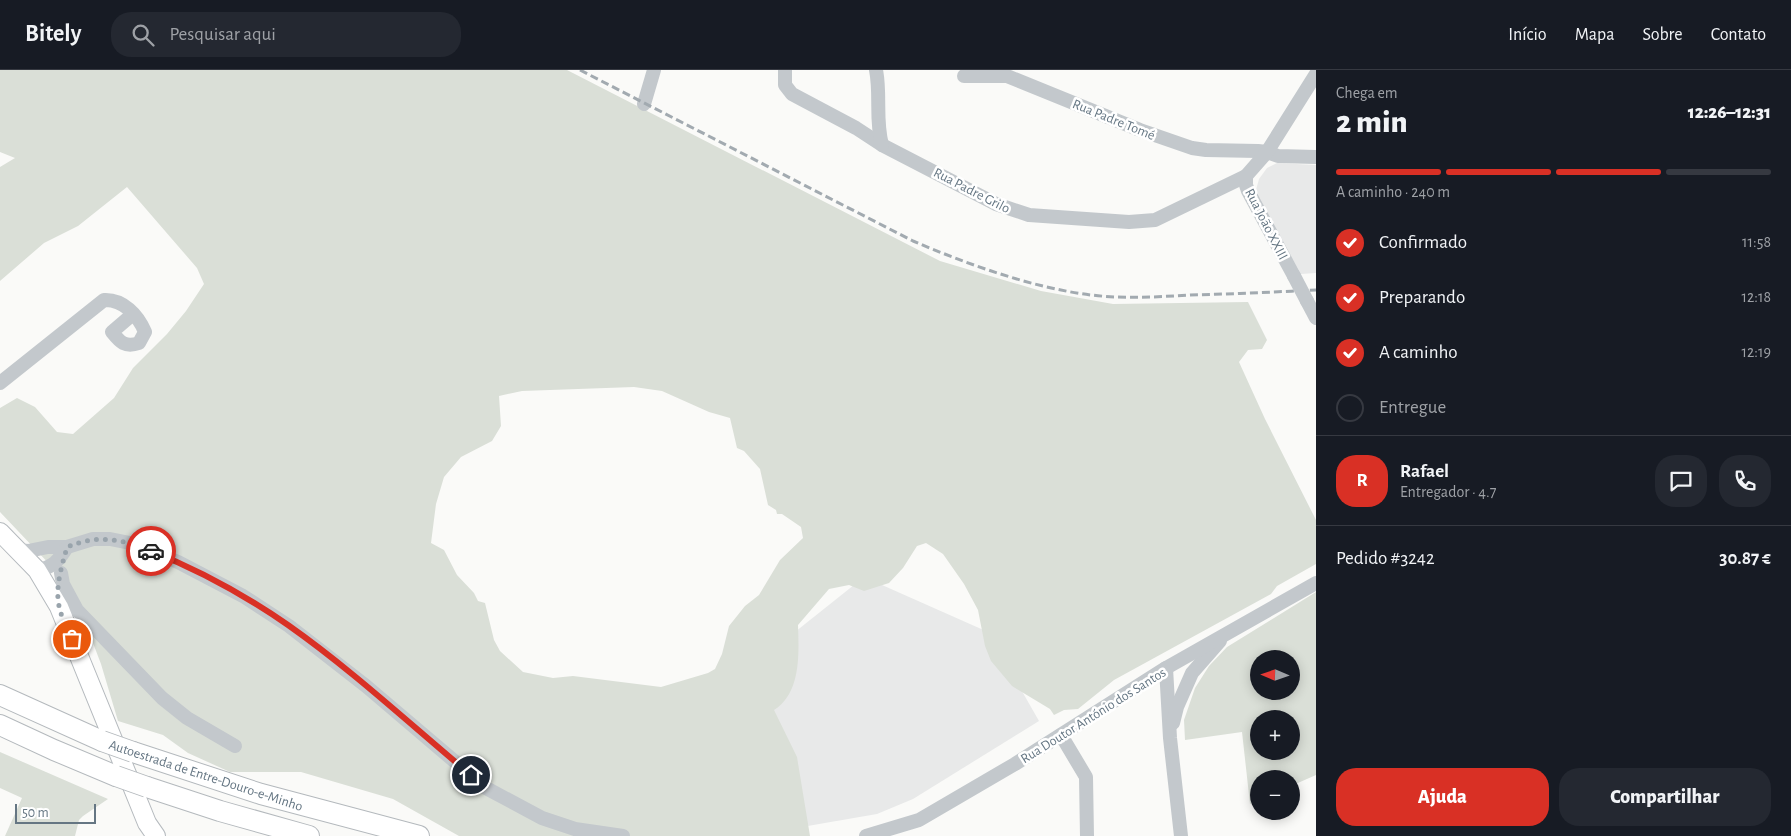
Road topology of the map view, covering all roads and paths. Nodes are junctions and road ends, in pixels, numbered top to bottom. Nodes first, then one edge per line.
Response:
1 (654, 70) edge
2 (786, 70) edge
3 (876, 70) edge
4 (1316, 74) edge
5 (964, 76) dead end
6 (644, 104) dead end
7 (882, 145) junction
8 (1267, 152) junction
9 (1316, 157) edge
10 (1246, 176) junction
11 (133, 314) dead end
12 (1316, 318) edge
13 (0, 383) edge
14 (0, 532) edge
15 (62, 548) junction
16 (17, 550) junction
17 (37, 570) junction
18 (60, 573) junction
19 (1316, 583) edge
20 (59, 607) junction
21 (1226, 634) junction
22 (1166, 668) junction
23 (0, 695) edge
24 (0, 725) edge
25 (1061, 735) junction
26 (1170, 738) junction
27 (235, 746) dead end
28 (156, 836) edge
29 (309, 836) edge
30 (419, 836) edge
31 (623, 836) edge
32 (866, 836) edge
33 (1087, 836) edge
34 (1181, 836) edge

1 - 6 street
2 - 7 street, Rua Padre Grilo
3 - 7 street
4 - 8 street, Rua João XXIII
5 - 8 street, Rua Padre Tomé
7 - 10 street, Rua Padre Grilo
8 - 9 street, Rua Padre Tomé
8 - 10 street, Rua João XXIII
10 - 12 street, Rua João XXIII, bridge
11 - 13 street
14 - 16 main road
15 - 16 street
15 - 17 street
15 - 18 street
15 - 31 street
16 - 17 main road
17 - 20 main road
18 - 20 street
18 - 27 street
19 - 21 street, Rua Doutor António dos Santos
20 - 28 main road
21 - 22 street, Rua Doutor António dos Santos
21 - 26 street
22 - 25 street, Rua Doutor António dos Santos
22 - 26 street
23 - 30 highway, Autoestrada de Entre-Douro-e-Minho, bridge
24 - 29 highway, Autoestrada de Entre-Douro-e-Minho, bridge
25 - 32 street, Rua Doutor António dos Santos
25 - 33 street
26 - 34 street

